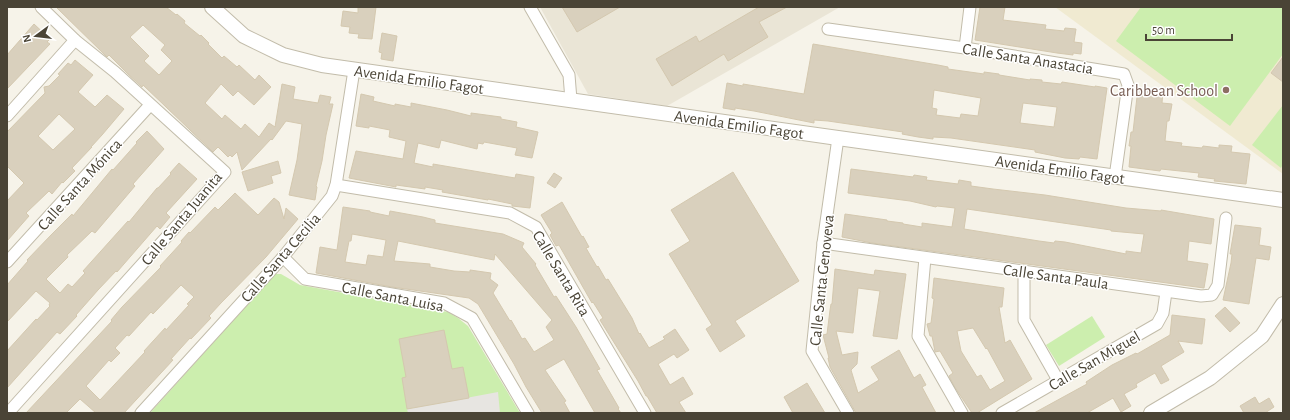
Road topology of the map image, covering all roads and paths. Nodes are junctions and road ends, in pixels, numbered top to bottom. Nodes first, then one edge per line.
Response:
1 (41, 7) edge
2 (212, 7) edge
3 (530, 7) edge
4 (970, 7) edge
5 (828, 29) dead end
6 (75, 40) junction
7 (965, 48) junction
8 (354, 70) junction
9 (571, 100) junction
10 (150, 105) junction
11 (7, 116) edge
12 (838, 138) junction
13 (1115, 177) junction
14 (336, 185) junction
15 (1283, 200) edge
16 (1226, 218) dead end
17 (822, 244) junction
18 (283, 257) junction
19 (925, 258) junction
20 (7, 262) edge
21 (1024, 272) junction
22 (1166, 292) junction
23 (1283, 304) edge
24 (1058, 380) junction
25 (8, 413) edge
26 (141, 413) edge
27 (528, 413) edge
28 (645, 413) edge
29 (848, 413) edge
30 (962, 413) edge
31 (1002, 413) edge
32 (1151, 413) edge

1 - 6 street, Calle Santa Juanita
2 - 8 street, Avenida Emilio Fagot
3 - 9 street
4 - 7 street
5 - 7 street, Calle Santa Anastacia
6 - 10 street, Calle Santa Juanita
6 - 11 street
7 - 13 street, Calle Santa Anastacia
8 - 9 street, Avenida Emilio Fagot
8 - 14 street, Calle Santa Cecilia
9 - 12 street, Avenida Emilio Fagot
10 - 20 street, Calle Santa Mónica
10 - 25 street, Calle Santa Juanita
12 - 13 street, Avenida Emilio Fagot
12 - 17 street, Calle Santa Genoveva
13 - 15 street, Avenida Emilio Fagot
14 - 18 street, Calle Santa Cecilia
14 - 28 street, Calle Santa Rita
16 - 22 street, Calle Santa Paula
17 - 19 street, Calle Santa Paula
17 - 29 street, Calle Santa Genoveva
18 - 26 street, Calle Santa Cecilia
18 - 27 street, Calle Santa Luisa
19 - 21 street, Calle Santa Paula
19 - 30 street
21 - 22 street, Calle Santa Paula
21 - 24 street
22 - 24 street, Calle San Miguel
23 - 32 street
24 - 31 street, Calle San Miguel

